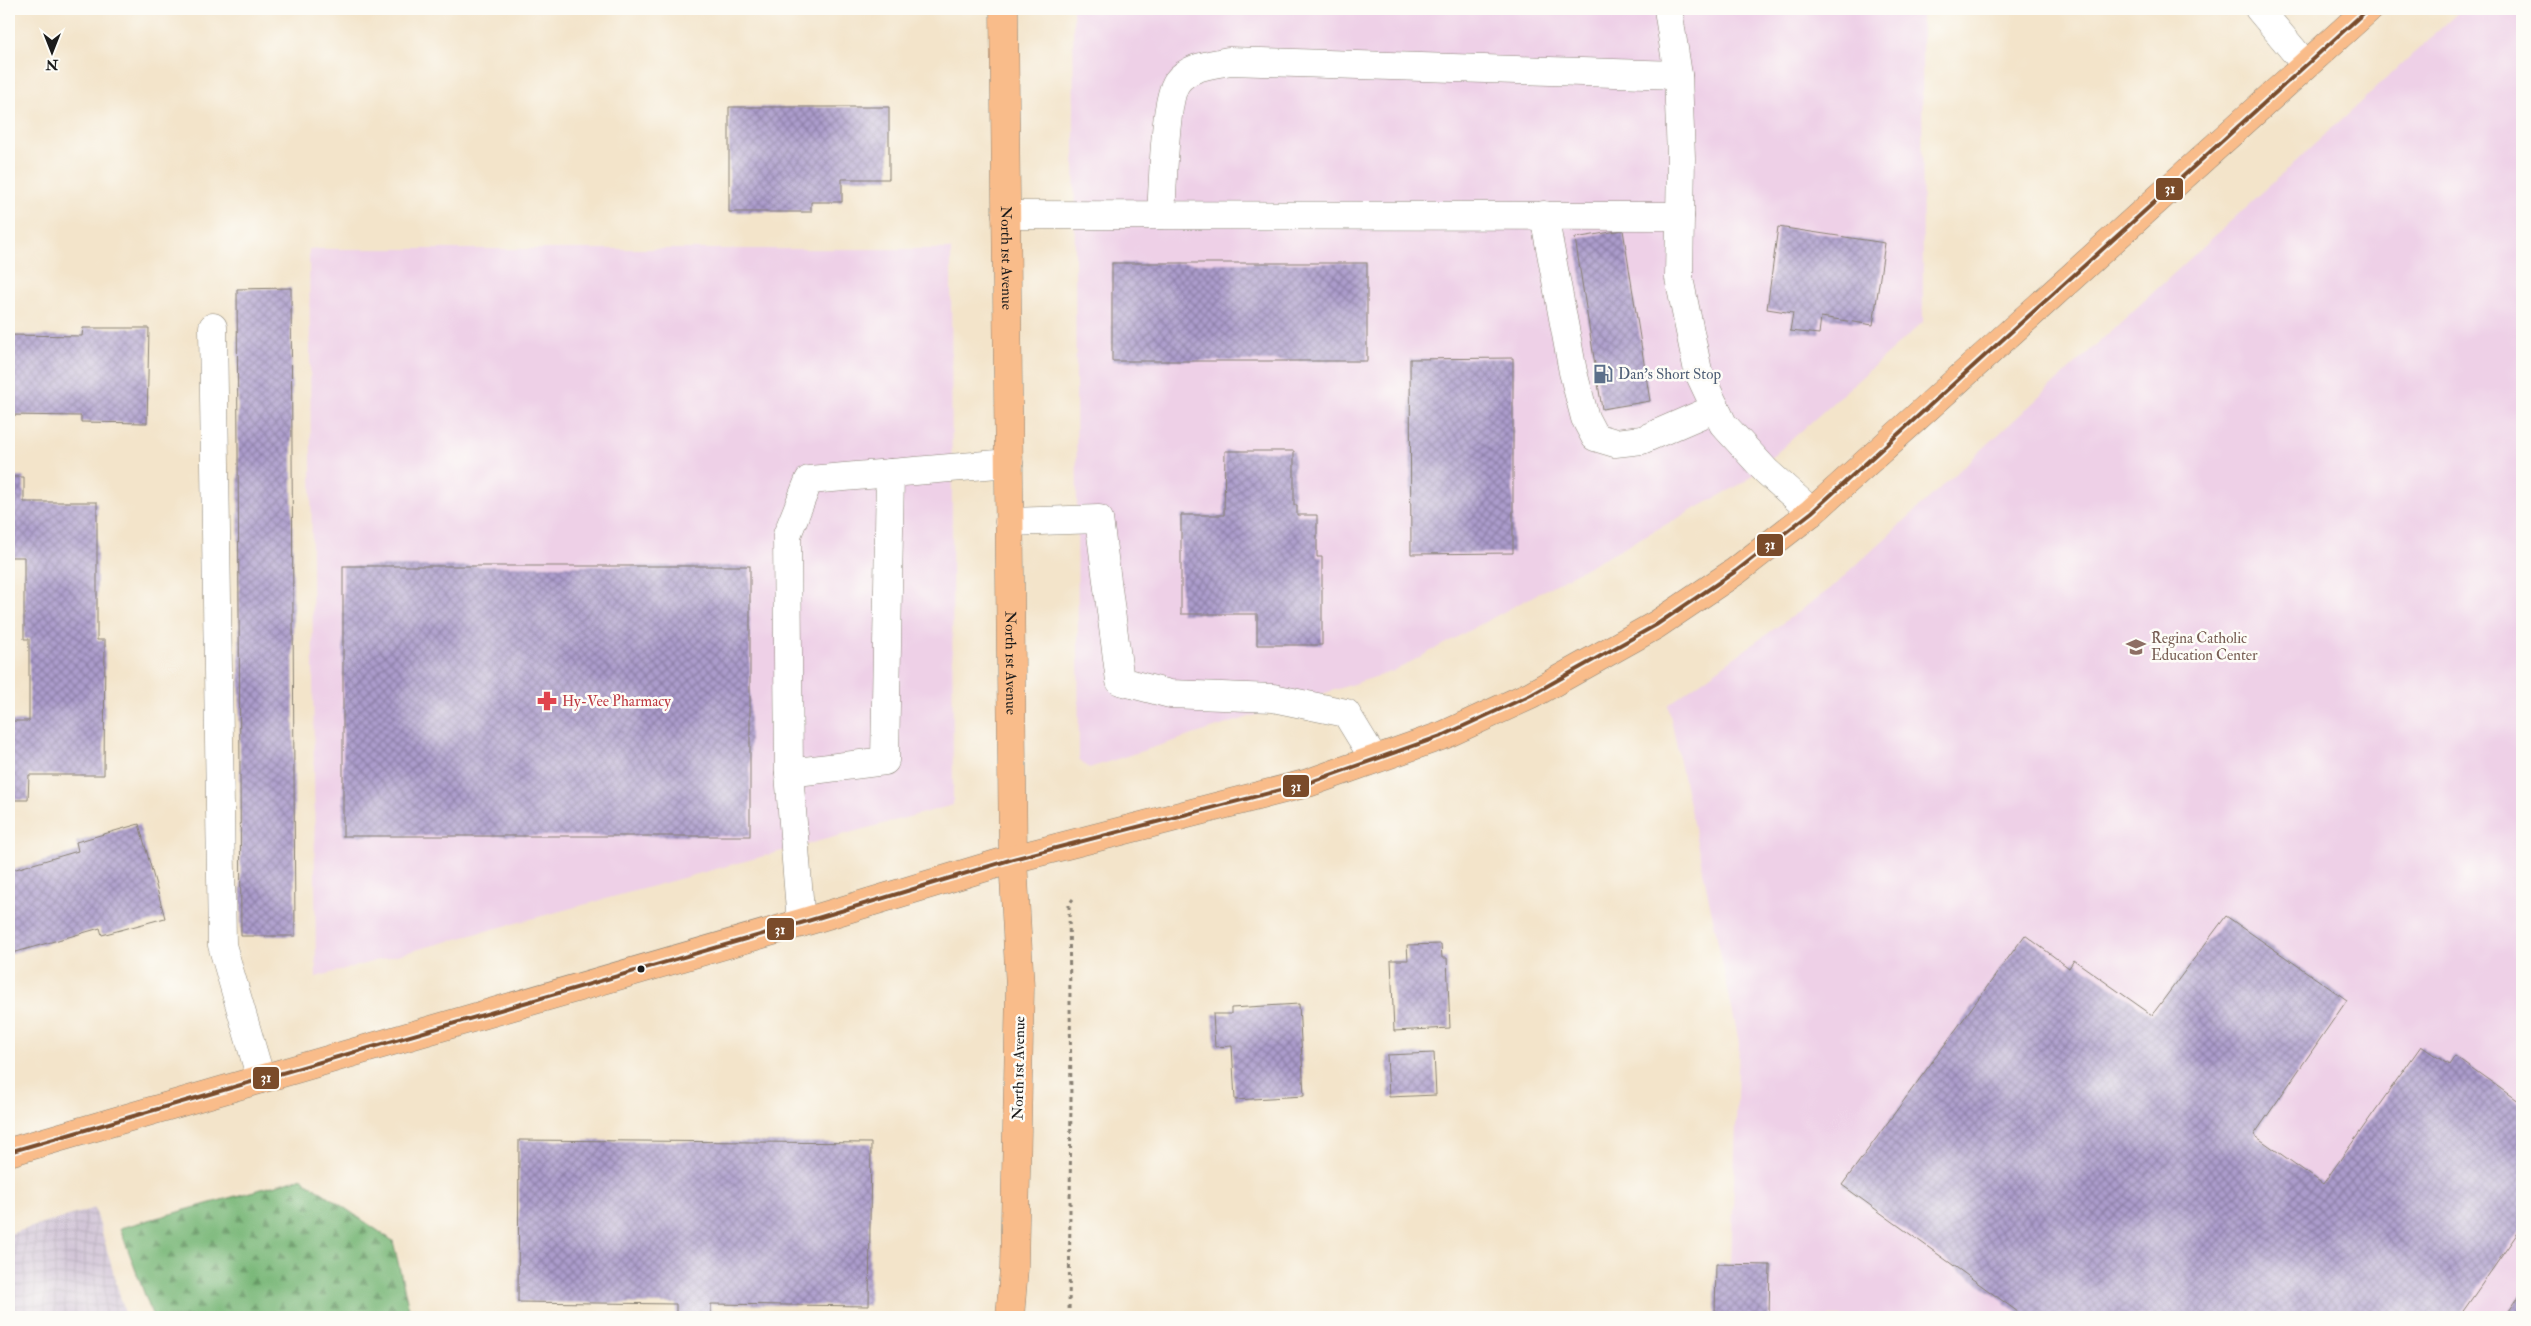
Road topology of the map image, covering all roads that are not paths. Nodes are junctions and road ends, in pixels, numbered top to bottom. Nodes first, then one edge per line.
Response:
1 (1004, 9) edge
2 (1668, 9) edge
3 (2259, 9) edge
4 (2368, 9) edge
5 (2305, 64) junction
6 (1678, 74) junction
7 (1006, 215) junction
8 (1161, 215) junction
9 (1544, 216) junction
10 (1680, 216) junction
11 (213, 327) dead end
12 (1716, 408) junction
13 (1009, 463) junction
14 (890, 473) junction
15 (1812, 512) junction
16 (1009, 522) junction
17 (1374, 759) junction
18 (789, 773) junction
19 (1013, 859) junction
20 (801, 923) junction
21 (262, 1078) junction
22 (9, 1152) edge
23 (1010, 1317) edge

1 - 7 main road, North 1st Avenue
2 - 6 street
3 - 5 street
4 - 5 main road
5 - 15 main road
6 - 8 street
6 - 10 street
7 - 8 street
7 - 13 main road, North 1st Avenue
8 - 9 street
9 - 10 street
9 - 12 street
10 - 12 street
11 - 21 street
12 - 15 street
13 - 14 street
13 - 16 main road, North 1st Avenue
14 - 18 street
14 - 18 street
15 - 17 main road
16 - 17 street
16 - 19 main road, North 1st Avenue
17 - 19 main road
18 - 20 street
19 - 20 main road
19 - 23 main road, North 1st Avenue
20 - 21 main road
21 - 22 main road

